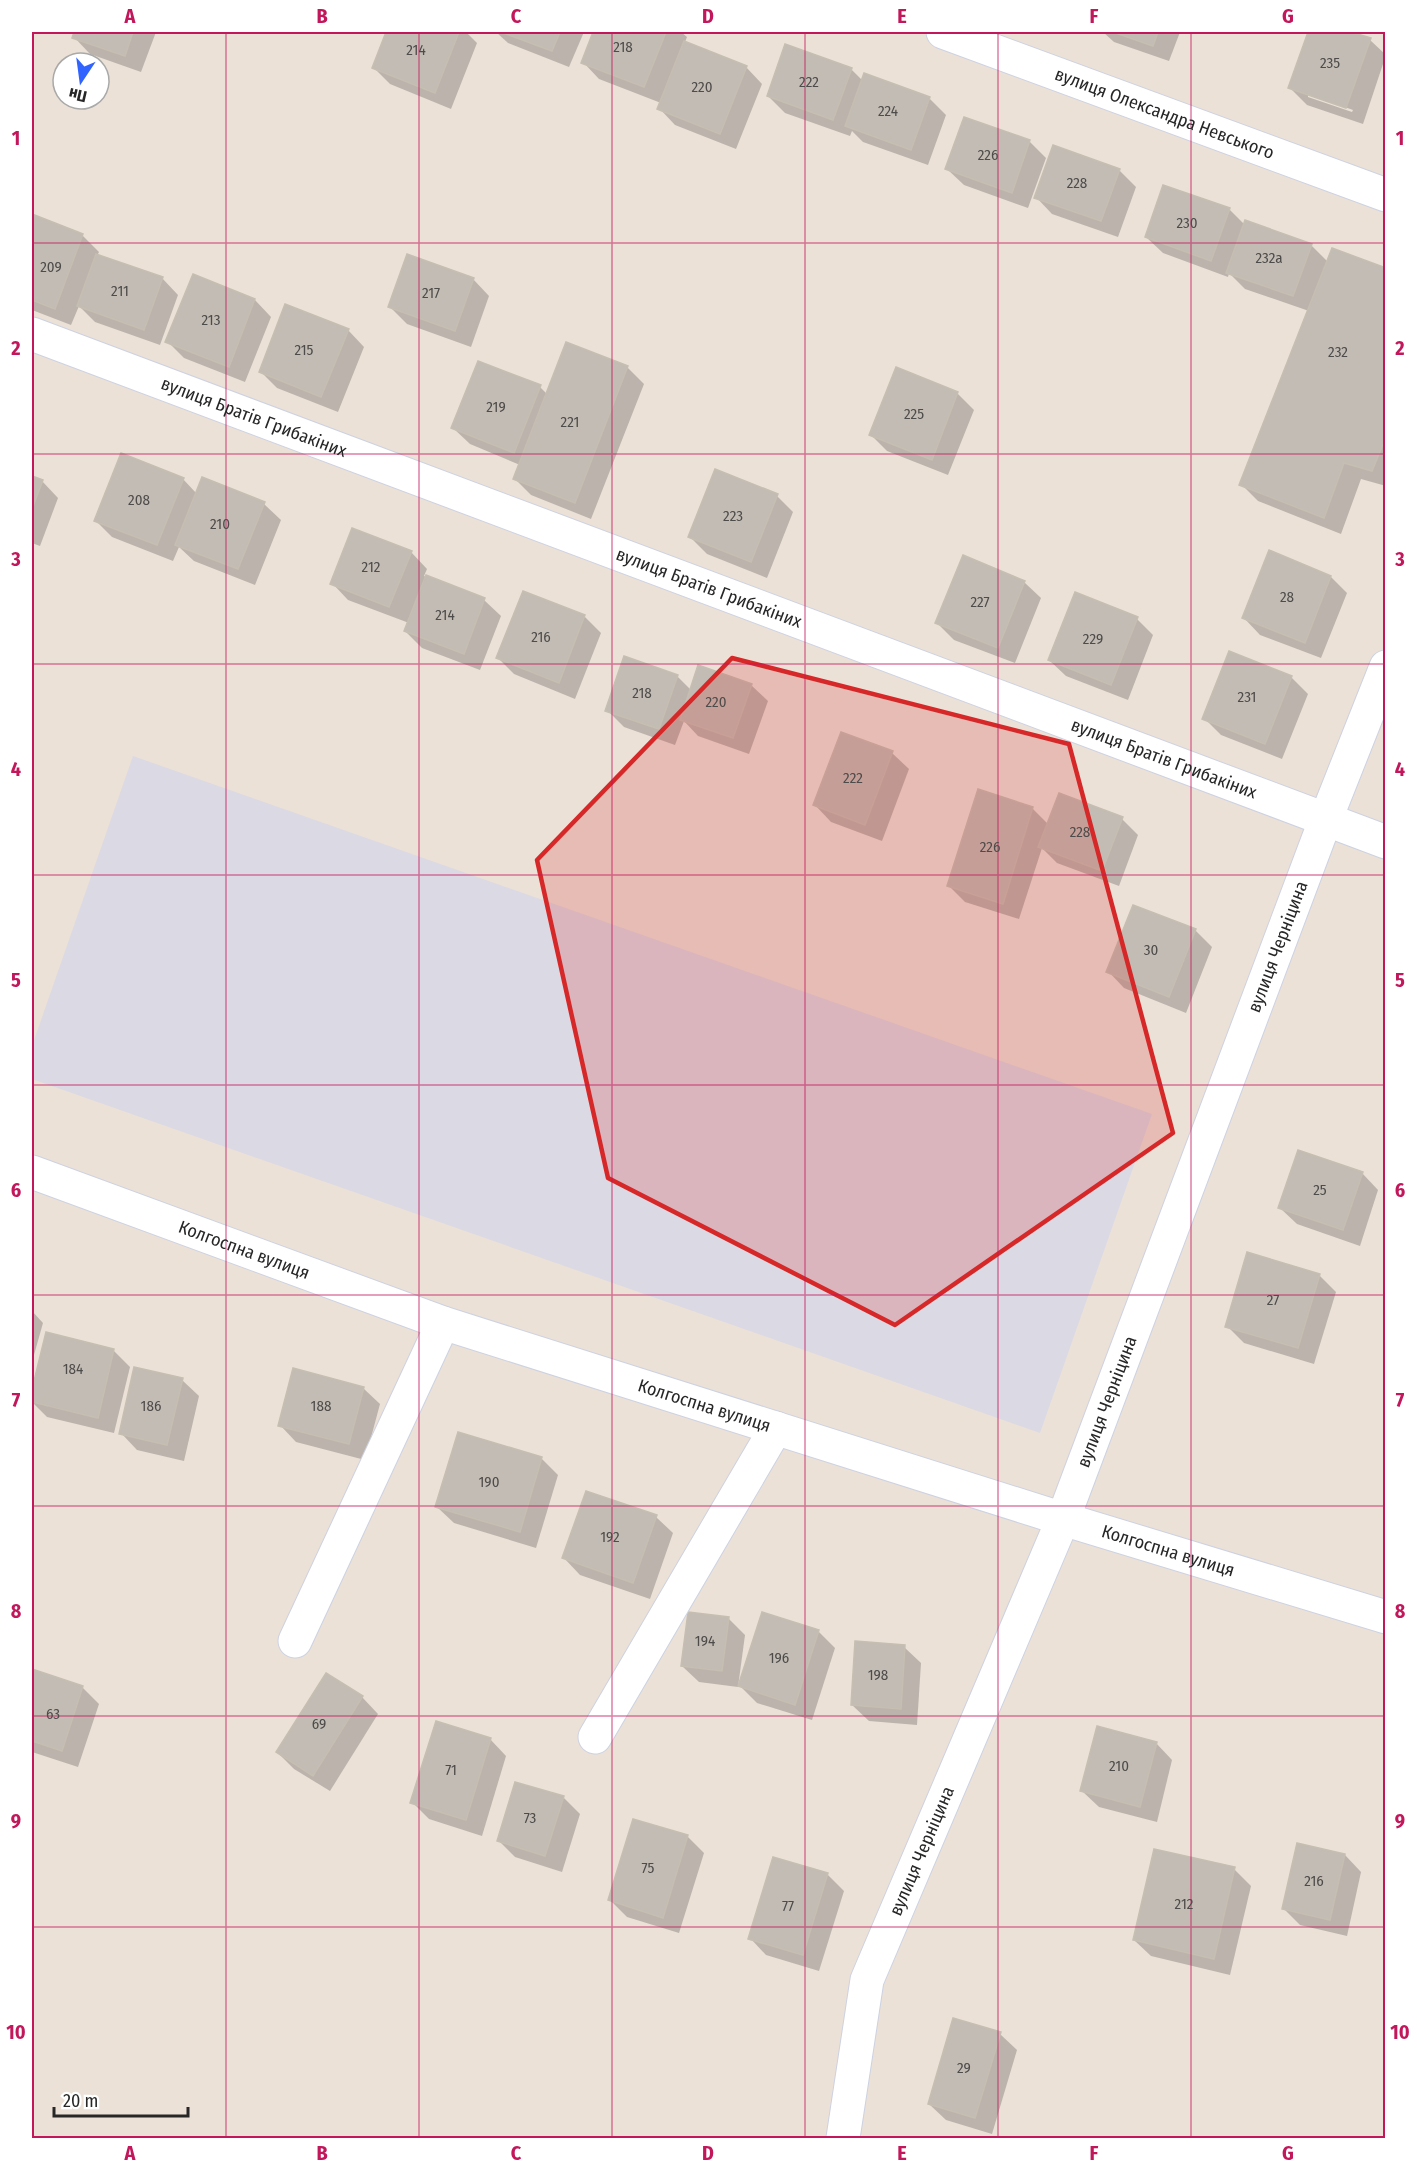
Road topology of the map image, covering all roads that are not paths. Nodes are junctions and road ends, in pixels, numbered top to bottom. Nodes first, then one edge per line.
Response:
1 (943, 32) edge
2 (1386, 195) edge
3 (32, 334) edge
4 (1386, 667) edge
5 (1325, 820) junction
6 (1386, 842) edge
7 (32, 1172) edge
8 (442, 1323) junction
9 (776, 1428) junction
10 (1063, 1519) junction
11 (1386, 1617) edge
12 (295, 1641) dead end
13 (596, 1737) dead end
14 (843, 2139) edge

1 - 2 street, вулиця Олександра Невського
3 - 5 street, вулиця Братів Грибакіних
4 - 5 street, вулиця Черніцина
5 - 6 street, вулиця Братів Грибакіних
5 - 10 street, вулиця Черніцина
7 - 8 street, Колгоспна вулиця
8 - 9 street, Колгоспна вулиця
8 - 12 street
9 - 10 street, Колгоспна вулиця
9 - 13 street
10 - 11 street, Колгоспна вулиця
10 - 14 street, вулиця Черніцина

